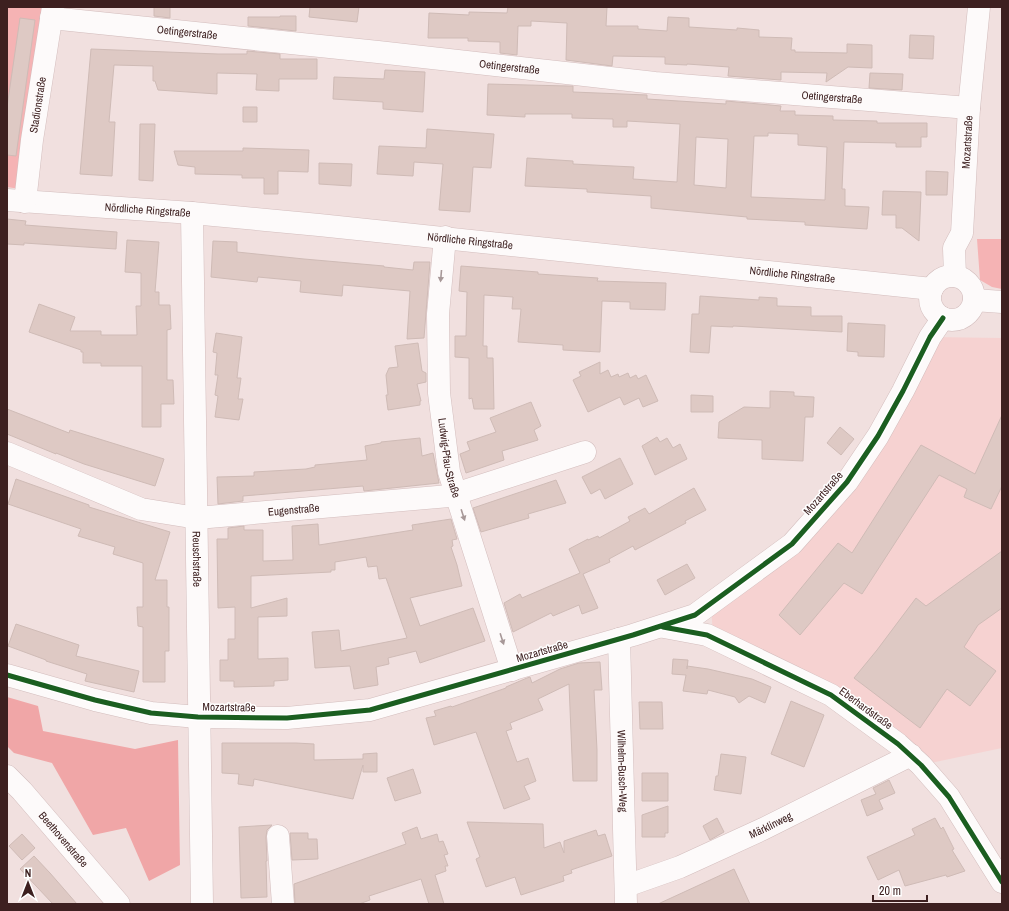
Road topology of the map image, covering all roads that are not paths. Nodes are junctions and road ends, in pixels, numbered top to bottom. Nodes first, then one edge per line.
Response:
1 (979, 7) edge
2 (52, 13) edge
3 (969, 108) junction
4 (16, 201) edge
5 (192, 213) junction
6 (445, 237) junction
7 (955, 276) junction
8 (932, 289) junction
9 (974, 300) junction
10 (1002, 302) edge
11 (944, 318) junction
12 (585, 452) dead end
13 (7, 453) edge
14 (456, 494) junction
15 (197, 518) junction
16 (661, 626) junction
17 (619, 639) junction
18 (512, 670) junction
19 (7, 675) edge
20 (198, 717) junction
21 (911, 755) junction
22 (7, 776) edge
23 (278, 836) dead end
24 (1002, 882) edge
25 (626, 895) edge
26 (120, 904) edge
27 (202, 904) edge
28 (283, 904) edge

1 - 3 street, Mozartstraße
2 - 3 street, Oetingerstraße
2 - 4 street, Stadionstraße
3 - 7 street, Mozartstraße
4 - 5 street, Nördliche Ringstraße
5 - 6 street, Nördliche Ringstraße
5 - 15 street, Reuschstraße
6 - 8 street, Nördliche Ringstraße
6 -> 14 street, Ludwig-Pfau-Straße
7 - 8 street
7 - 9 street
8 - 11 street
9 - 10 street
9 - 11 street
11 - 16 street, Mozartstraße
12 - 14 street, Eugenstraße
13 - 15 street, Eugenstraße
14 - 15 street, Eugenstraße
14 -> 18 street, Ludwig-Pfau-Straße
15 - 20 street, Reuschstraße
16 - 17 street, Mozartstraße
16 - 21 street, Eberhardstraße
17 - 18 street, Mozartstraße
17 - 25 street, Wilhelm-Busch-Weg
18 - 20 street, Mozartstraße
19 - 20 street, Mozartstraße
20 - 27 street, Reuschstraße
21 - 24 street, Eberhardstraße
21 - 25 street, Märklinweg
22 - 26 street, Beethovenstraße
23 - 28 street

